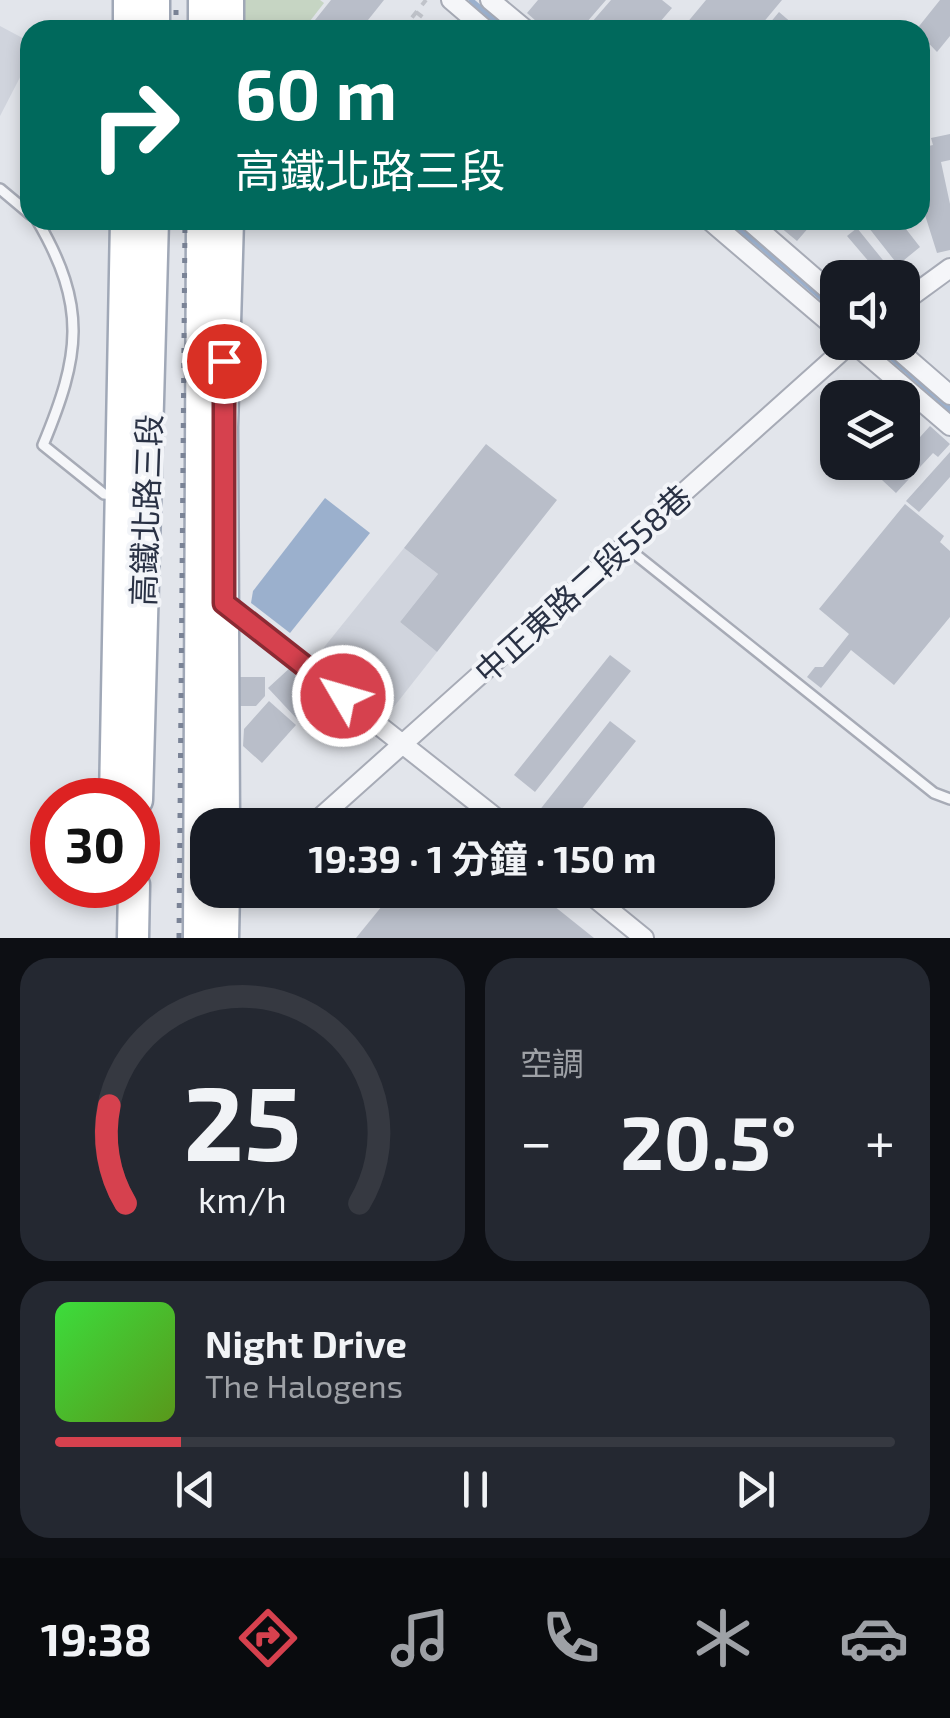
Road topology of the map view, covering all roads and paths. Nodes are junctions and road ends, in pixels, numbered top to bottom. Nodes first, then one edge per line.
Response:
1 (426, 0) edge
2 (451, 0) edge
3 (490, 0) edge
4 (416, 12) junction
5 (410, 20) edge
6 (427, 20) edge
7 (474, 20) edge
8 (514, 20) edge
9 (0, 189) edge
10 (20, 206) edge
11 (42, 230) edge
12 (126, 230) edge
13 (140, 230) edge
14 (153, 230) edge
15 (202, 230) edge
16 (221, 230) edge
17 (228, 230) edge
18 (721, 230) edge
19 (760, 230) edge
20 (228, 262) junction
21 (950, 268) edge
22 (820, 282) edge
23 (920, 290) edge
24 (151, 293) junction
25 (820, 315) edge
26 (832, 360) edge
27 (873, 360) edge
28 (909, 360) edge
29 (950, 396) edge
30 (950, 426) edge
31 (117, 495) junction
32 (625, 546) junction
33 (224, 603) junction
34 (402, 742) junction
35 (115, 778) edge
36 (138, 778) edge
37 (950, 798) edge
38 (224, 808) edge
39 (330, 808) edge
40 (484, 808) edge
41 (114, 908) edge
42 (134, 908) edge
43 (220, 908) edge
44 (607, 908) edge
45 (202, 935) edge
46 (114, 938) edge
47 (133, 938) edge
48 (644, 938) edge

1 - 4 path
2 - 7 street
3 - 8 street
4 - 5 path
4 - 6 path
9 - 10 lane
11 - 31 lane
12 - 31 main road, 高鐵北路三段
13 - 24 main road
14 - 24 main road, 高鐵北路三段
15 - 45 main road, 高鐵北路三段
16 - 20 main road
17 - 20 main road
18 - 25 street
19 - 22 street
20 - 33 main road
21 - 23 street
24 - 36 main road, 高鐵北路三段
26 - 32 street, 中正東路二段558巷
27 - 30 street
28 - 29 street
31 - 35 main road, 高鐵北路三段
32 - 34 street, 中正東路二段558巷
32 - 37 lane
33 - 34 street
33 - 38 main road
34 - 39 street, 中正東路二段558巷
34 - 40 street
41 - 46 main road
42 - 47 main road
43 - 45 main road, 高鐵北路三段
44 - 48 street

